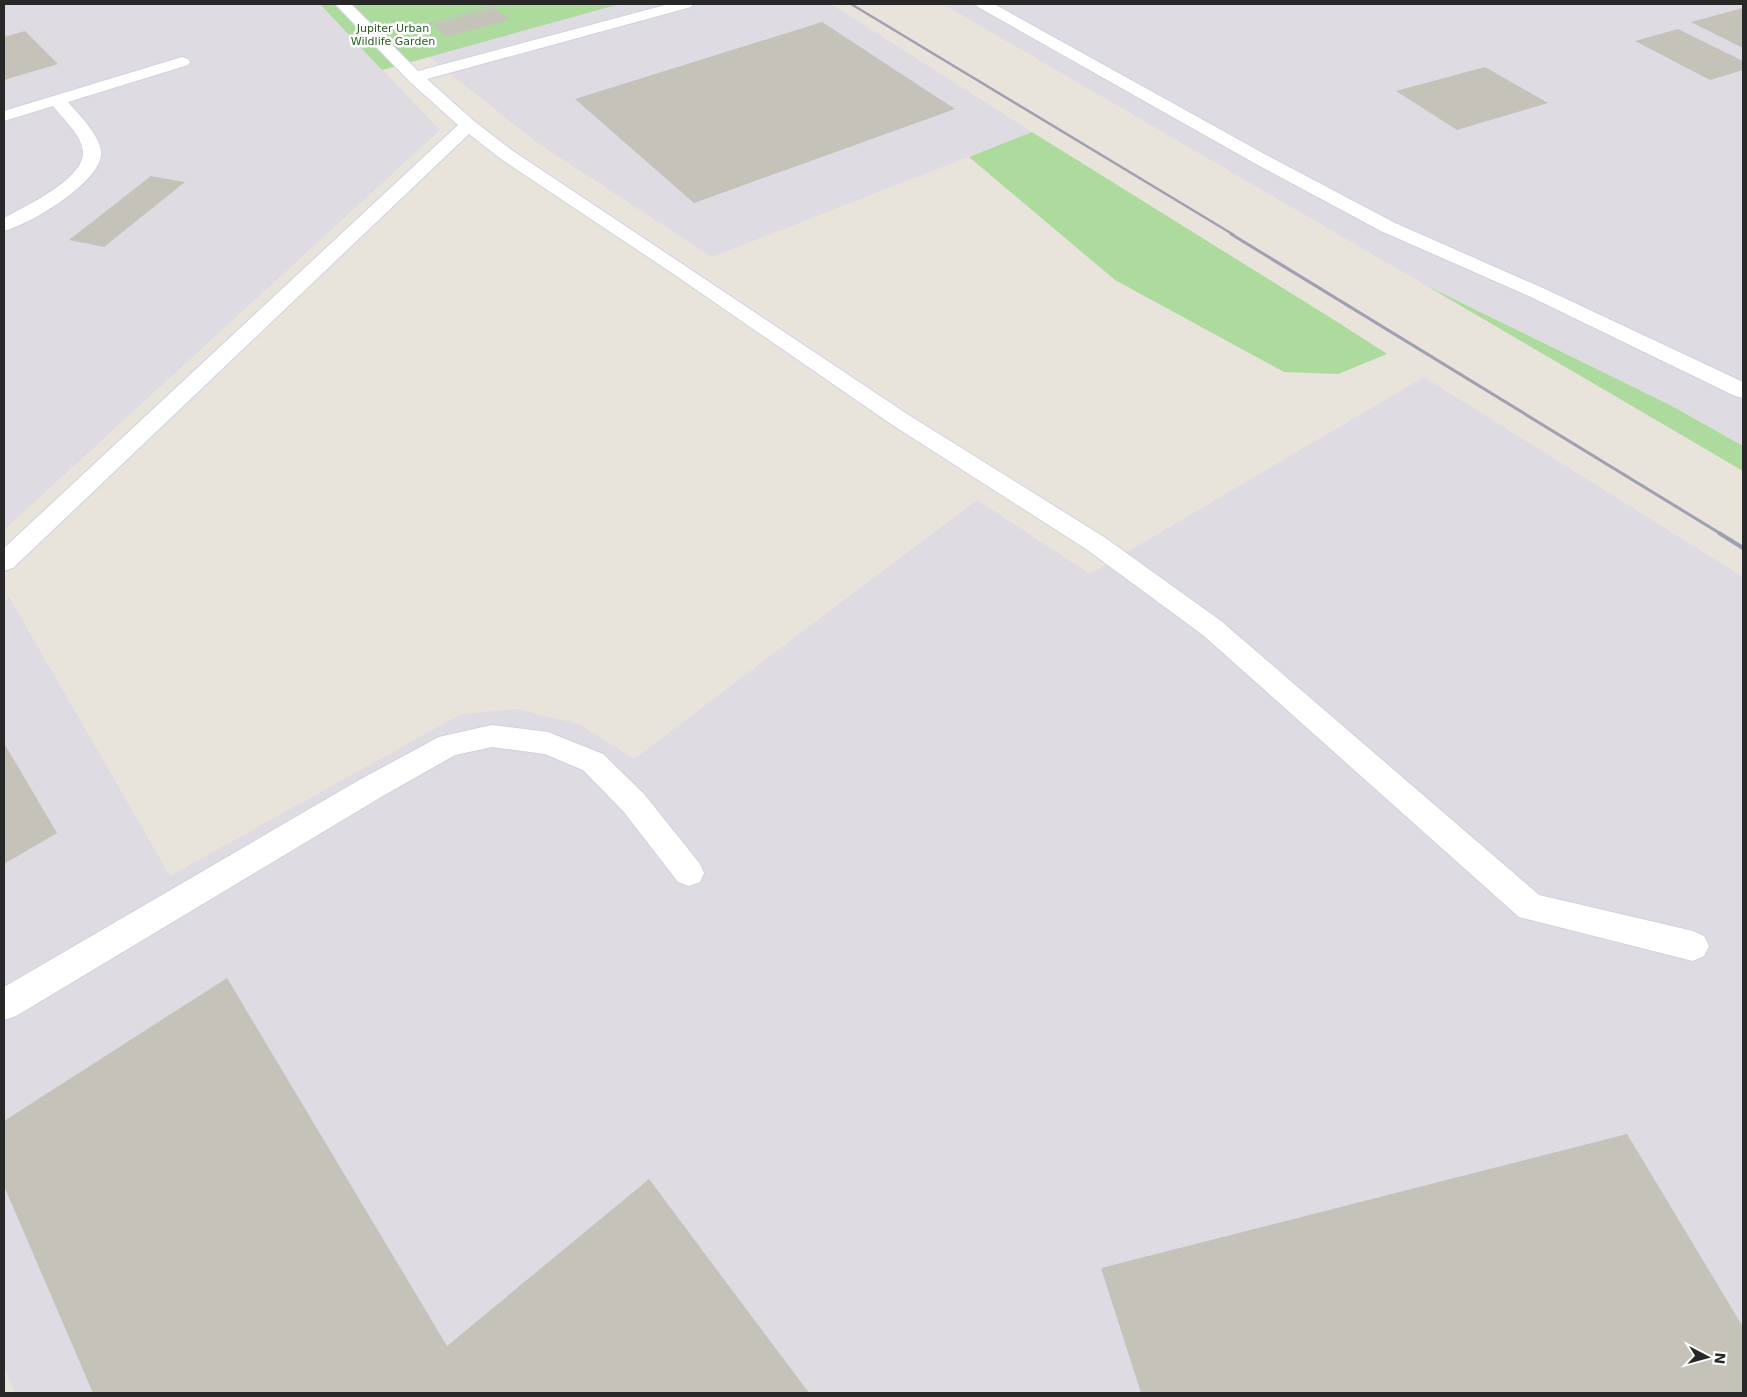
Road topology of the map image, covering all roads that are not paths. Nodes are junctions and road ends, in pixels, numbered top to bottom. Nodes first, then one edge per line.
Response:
1 (343, 4) edge
2 (686, 4) edge
3 (984, 4) edge
4 (182, 62) dead end
5 (415, 77) junction
6 (57, 100) junction
7 (4, 116) edge
8 (468, 125) junction
9 (4, 226) edge
10 (1743, 391) edge
11 (4, 562) edge
12 (689, 873) dead end
13 (1692, 946) dead end
14 (4, 1005) edge

1 - 5 lane
2 - 5 lane
3 - 10 lane
4 - 6 lane
5 - 8 lane
6 - 7 lane
6 - 9 lane
8 - 11 lane
8 - 13 lane
12 - 14 lane

